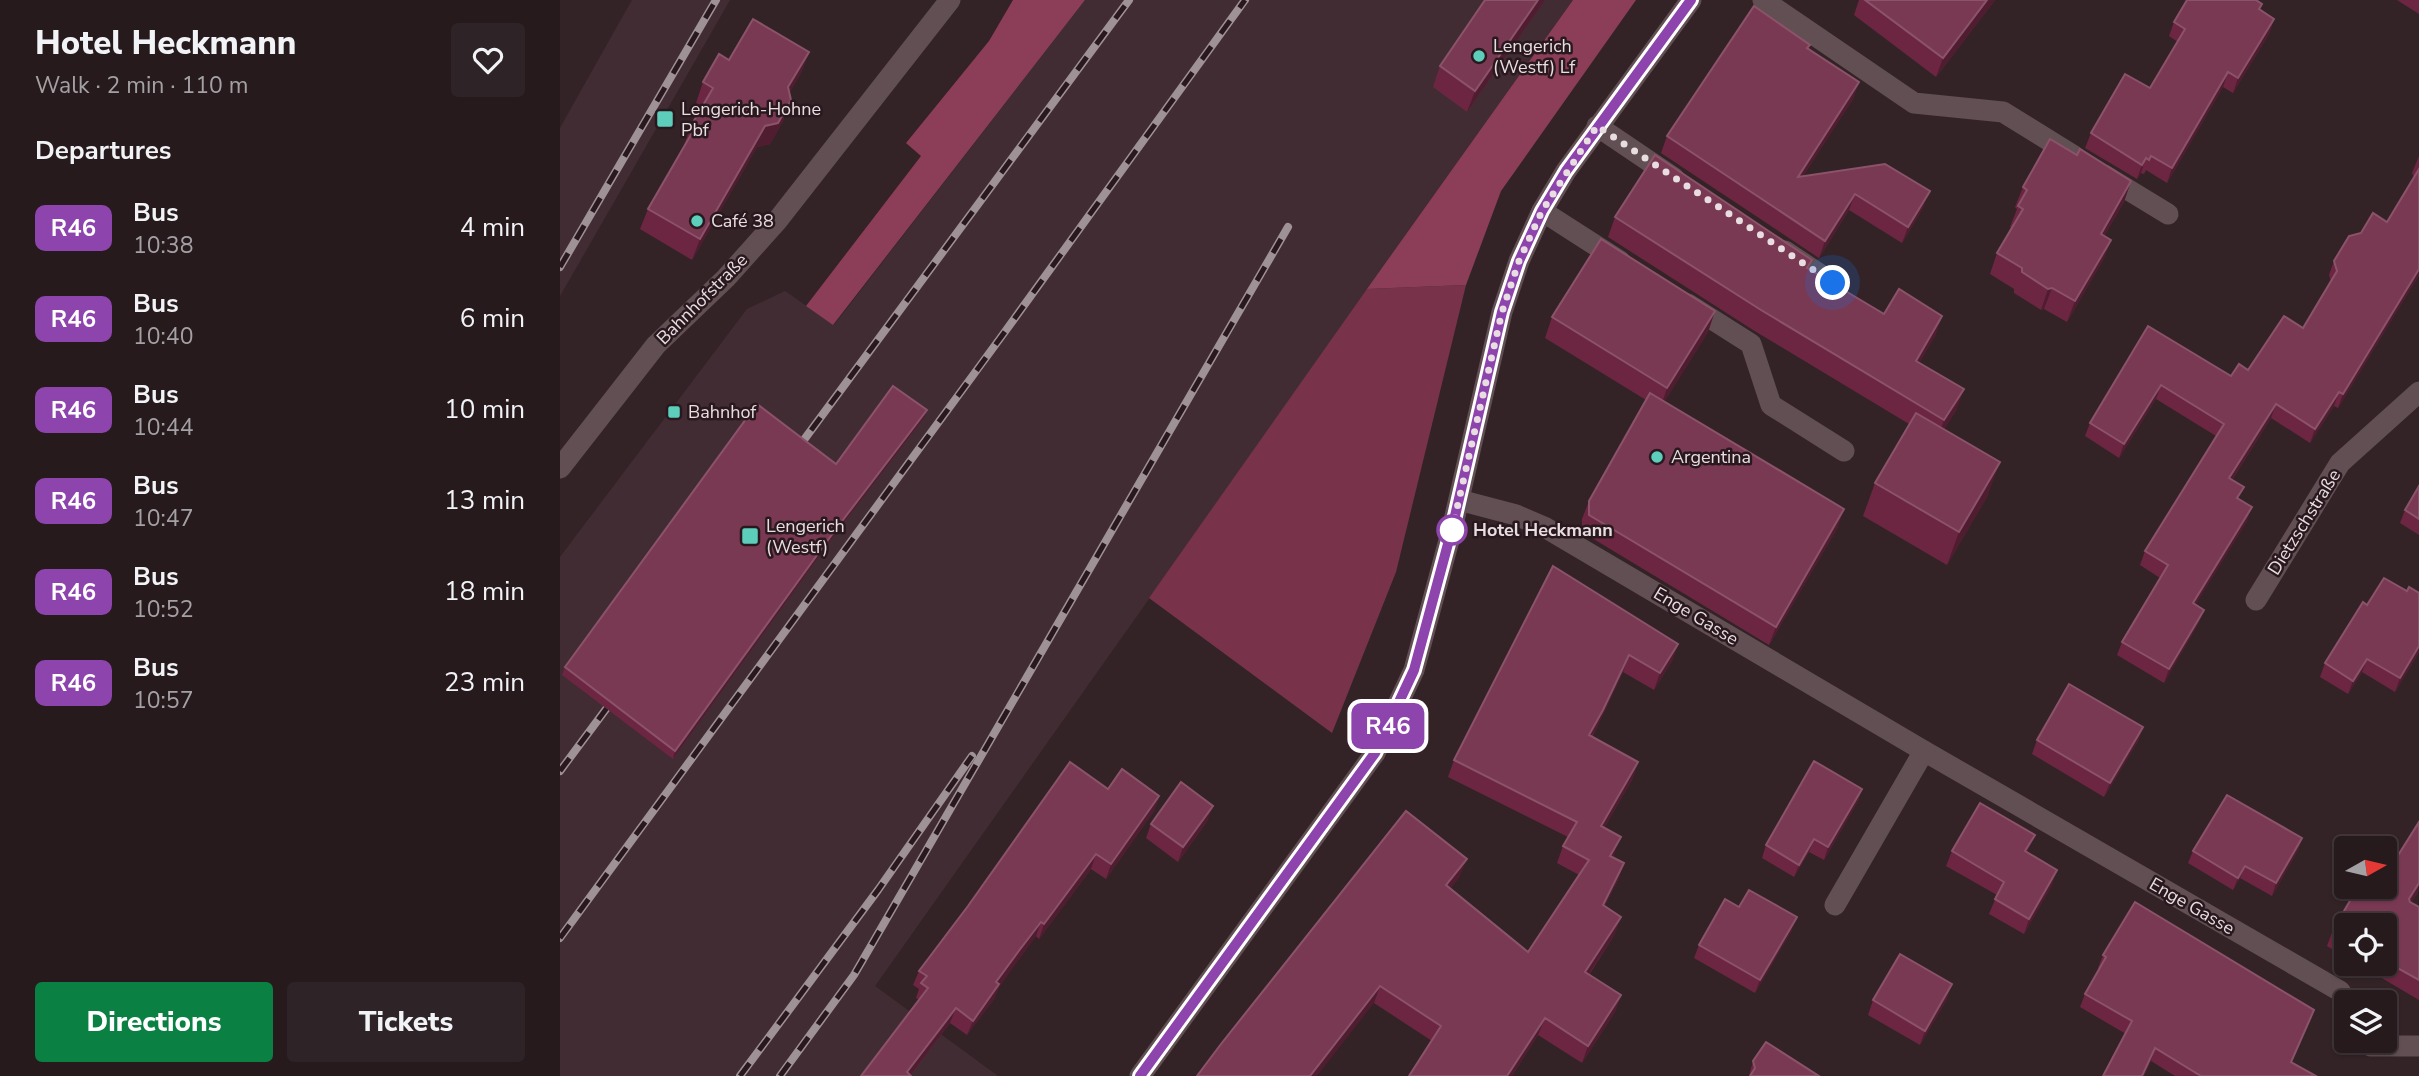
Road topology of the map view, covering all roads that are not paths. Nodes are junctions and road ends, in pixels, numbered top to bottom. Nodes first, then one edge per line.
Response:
1 (950, 0) edge
2 (1691, 0) edge
3 (1763, 0) edge
4 (1597, 126) junction
5 (1693, 190) edge
6 (1542, 211) junction
7 (2168, 214) dead end
8 (1770, 241) edge
9 (1637, 272) edge
10 (1833, 283) edge
11 (1671, 293) edge
12 (2419, 392) edge
13 (1844, 451) dead end
14 (560, 468) edge
15 (1459, 500) junction
16 (2256, 600) dead end
17 (1924, 751) junction
18 (1835, 905) dead end
19 (2338, 990) edge
20 (2397, 1046) edge
21 (2419, 1046) edge
22 (1140, 1076) edge

1 - 14 street, Bahnhofstraße
2 - 4 street
3 - 7 street
4 - 5 street
4 - 6 street
6 - 9 street
6 - 15 street
8 - 10 street
11 - 13 street
12 - 16 street, Dietzschstraße
15 - 17 street, Enge Gasse
15 - 22 street
17 - 18 street
17 - 19 street, Enge Gasse
20 - 21 street

